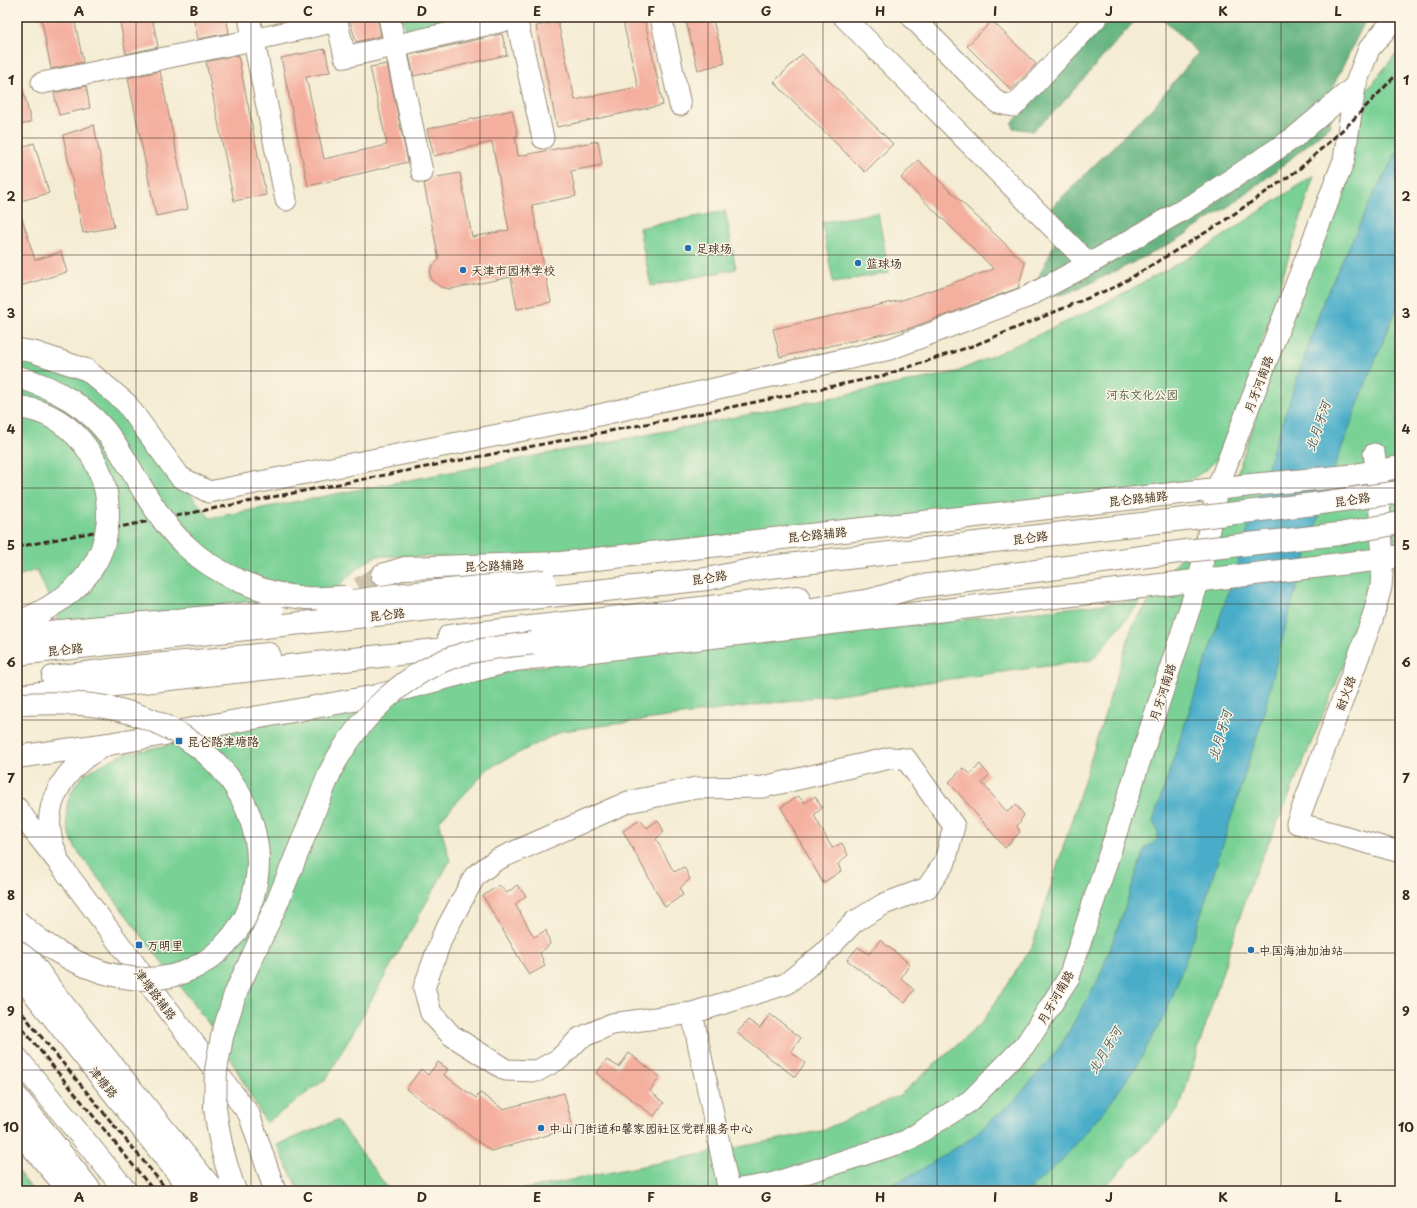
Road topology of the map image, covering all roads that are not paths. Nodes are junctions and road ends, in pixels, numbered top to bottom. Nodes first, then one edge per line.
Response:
1 (249, 17) edge
2 (389, 17) edge
3 (518, 17) edge
4 (661, 17) edge
5 (844, 17) edge
6 (912, 17) edge
7 (1097, 17) edge
8 (1396, 17) edge
9 (336, 19) edge
10 (254, 40) junction
11 (395, 45) junction
12 (42, 82) dead end
13 (1356, 86) junction
14 (680, 105) dead end
15 (543, 138) dead end
16 (422, 172) dead end
17 (286, 200) dead end
18 (1089, 264) junction
19 (17, 349) edge
20 (17, 377) edge
21 (17, 407) edge
22 (1376, 462) junction
23 (1400, 466) edge
24 (1217, 489) junction
25 (1400, 492) edge
26 (1400, 523) edge
27 (1392, 558) edge
28 (762, 568) junction
29 (382, 575) tunnel mouth
30 (1199, 580) junction
31 (915, 587) junction
32 (395, 595) junction
33 (17, 623) edge
34 (17, 635) edge
35 (533, 643) junction
36 (17, 654) edge
37 (17, 681) edge
38 (17, 697) edge
39 (17, 704) edge
40 (109, 744) junction
41 (17, 756) edge
42 (17, 808) edge
43 (25, 824) edge
44 (1400, 852) edge
45 (63, 868) junction
46 (17, 921) edge
47 (17, 942) edge
48 (17, 972) edge
49 (692, 1013) junction
50 (17, 1058) edge
51 (20, 1102) edge
52 (17, 1130) edge
53 (69, 1191) edge
54 (91, 1191) edge
55 (126, 1191) edge
56 (192, 1191) edge
57 (214, 1191) edge
58 (235, 1191) edge
59 (275, 1191) edge
60 (729, 1191) edge

1 - 10 street
2 - 11 street
3 - 11 street
3 - 15 street
4 - 14 street
5 - 18 street
6 - 7 street
8 - 13 street, 月牙河南路
9 - 10 street
9 - 11 street
10 - 12 street
10 - 17 street
11 - 16 street
13 - 18 street
13 - 24 street, 月牙河南路
18 - 19 street
20 - 32 main road, bridge
21 - 33 main road, bridge
22 - 23 main road
22 - 24 main road, 昆仑路辅路
22 - 27 street, 耐火路
24 - 29 main road, 昆仑路辅路
24 - 30 street, 月牙河南路
25 - 28 main road, 昆仑路, bridge
26 - 31 main road, bridge
27 - 30 main road
27 - 44 street, 耐火路
28 - 32 main road, bridge
28 - 36 main road, 昆仑路, bridge
30 - 40 main road
30 - 60 street, 月牙河南路
31 - 35 main road
31 - 37 main road
32 - 34 main road, bridge
35 - 38 main road, bridge
35 - 58 main road, bridge
39 - 46 main road, bridge
40 - 41 main road
40 - 45 street
42 - 43 street, 津塘路辅路
43 - 45 street, 津塘路辅路
45 - 59 street, 津塘路辅路
47 - 57 main road
48 - 56 main road, 津塘路
49 - 49 street
49 - 60 street
50 - 55 main road
51 - 54 main road
52 - 53 street

